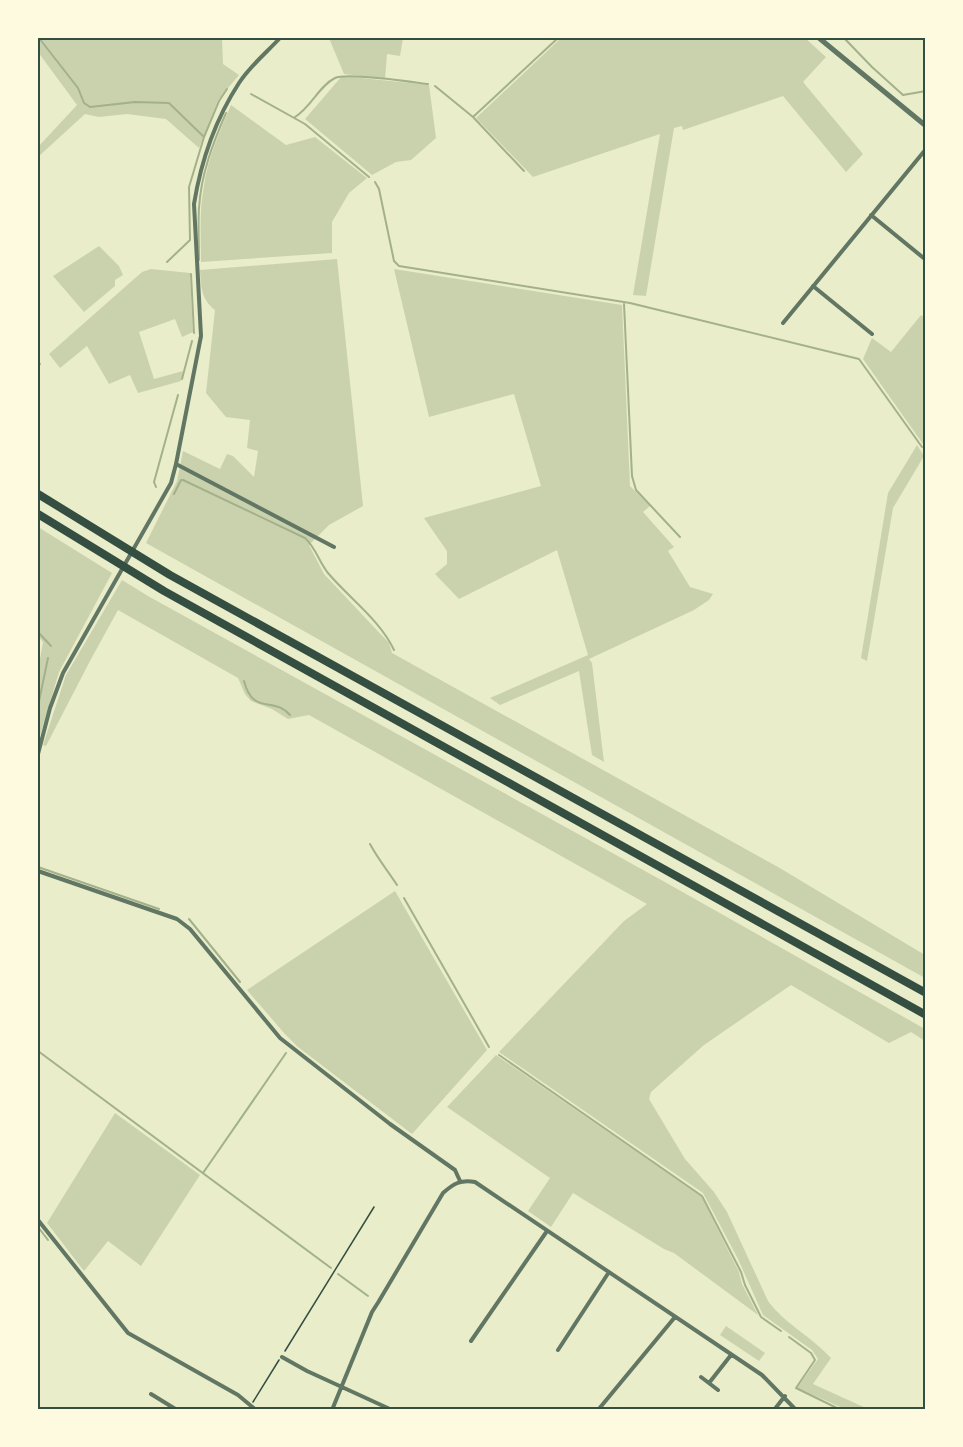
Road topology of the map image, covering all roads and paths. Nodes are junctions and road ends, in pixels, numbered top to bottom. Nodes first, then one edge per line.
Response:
1 (280, 38) edge
2 (819, 38) edge
3 (926, 126) edge
4 (926, 149) edge
5 (871, 215) junction
6 (926, 260) edge
7 (813, 286) junction
8 (783, 323) dead end
9 (872, 334) dead end
10 (176, 464) junction
11 (38, 494) edge
12 (38, 514) edge
13 (334, 547) dead end
14 (38, 754) edge
15 (38, 871) edge
16 (926, 993) edge
17 (926, 1015) edge
18 (460, 1181) junction
19 (374, 1208) dead end
20 (38, 1220) edge
21 (547, 1231) junction
22 (609, 1272) junction
23 (675, 1317) junction
24 (471, 1341) dead end
25 (558, 1350) dead end
26 (731, 1355) junction
27 (282, 1357) junction
28 (701, 1377) dead end
29 (709, 1383) junction
30 (341, 1387) junction
31 (718, 1390) dead end
32 (151, 1394) dead end
33 (785, 1396) junction
34 (249, 1407) edge
35 (177, 1410) edge
36 (256, 1410) edge
37 (332, 1410) edge
38 (392, 1410) edge
39 (598, 1410) edge
40 (774, 1410) edge
41 (796, 1410) edge

1 - 10 street
2 - 3 street
4 - 5 street
5 - 6 street
5 - 7 street
7 - 8 street
7 - 9 street
10 - 13 street
10 - 14 street
11 - 16 highway
12 - 17 highway
15 - 18 street
18 - 21 street
18 - 30 street
19 - 27 path
20 - 34 street
21 - 22 street
21 - 24 street
22 - 23 street
22 - 25 street
23 - 26 street
23 - 39 street
26 - 29 street
26 - 33 street
27 - 30 street
27 - 34 path
28 - 29 street
29 - 31 street
30 - 37 street
30 - 38 street
32 - 35 street
33 - 40 street
33 - 41 street
34 - 36 street

